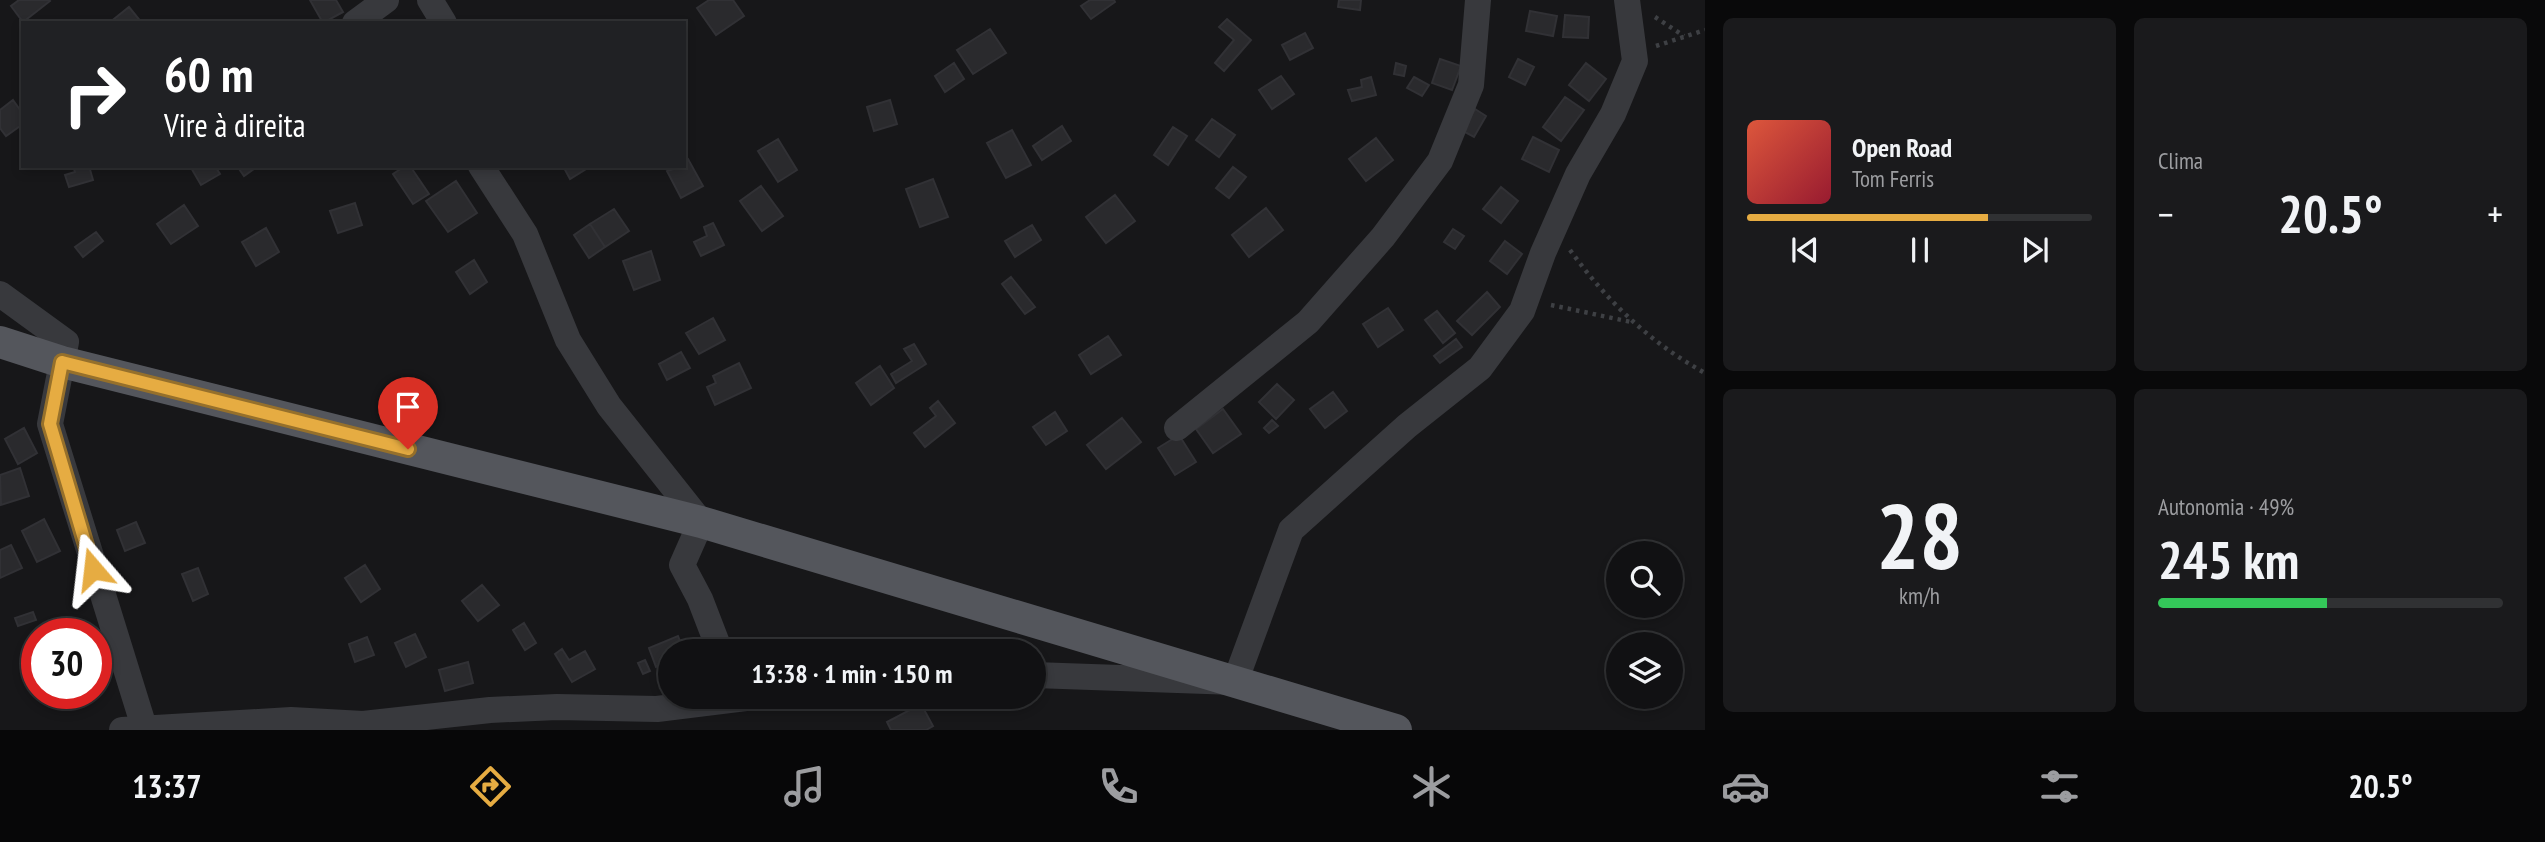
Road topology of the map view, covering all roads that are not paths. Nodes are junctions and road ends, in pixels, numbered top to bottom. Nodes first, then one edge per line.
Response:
1 (386, 0) edge
2 (430, 0) edge
3 (1478, 0) edge
4 (1627, 0) edge
5 (358, 21) edge
6 (443, 21) edge
7 (482, 168) edge
8 (0, 294) edge
9 (0, 342) edge
10 (62, 362) junction
11 (1177, 428) dead end
12 (701, 522) junction
13 (715, 639) edge
14 (1046, 675) edge
15 (1235, 682) junction
16 (658, 709) edge
17 (121, 730) edge
18 (145, 730) edge
19 (1395, 730) edge

1 - 5 street
2 - 6 street
3 - 11 street
4 - 15 street
7 - 12 street
8 - 10 street
9 - 10 main road
10 - 12 main road
10 - 18 street
12 - 13 street
12 - 15 main road
14 - 15 street
15 - 19 main road
16 - 18 street
17 - 18 street

